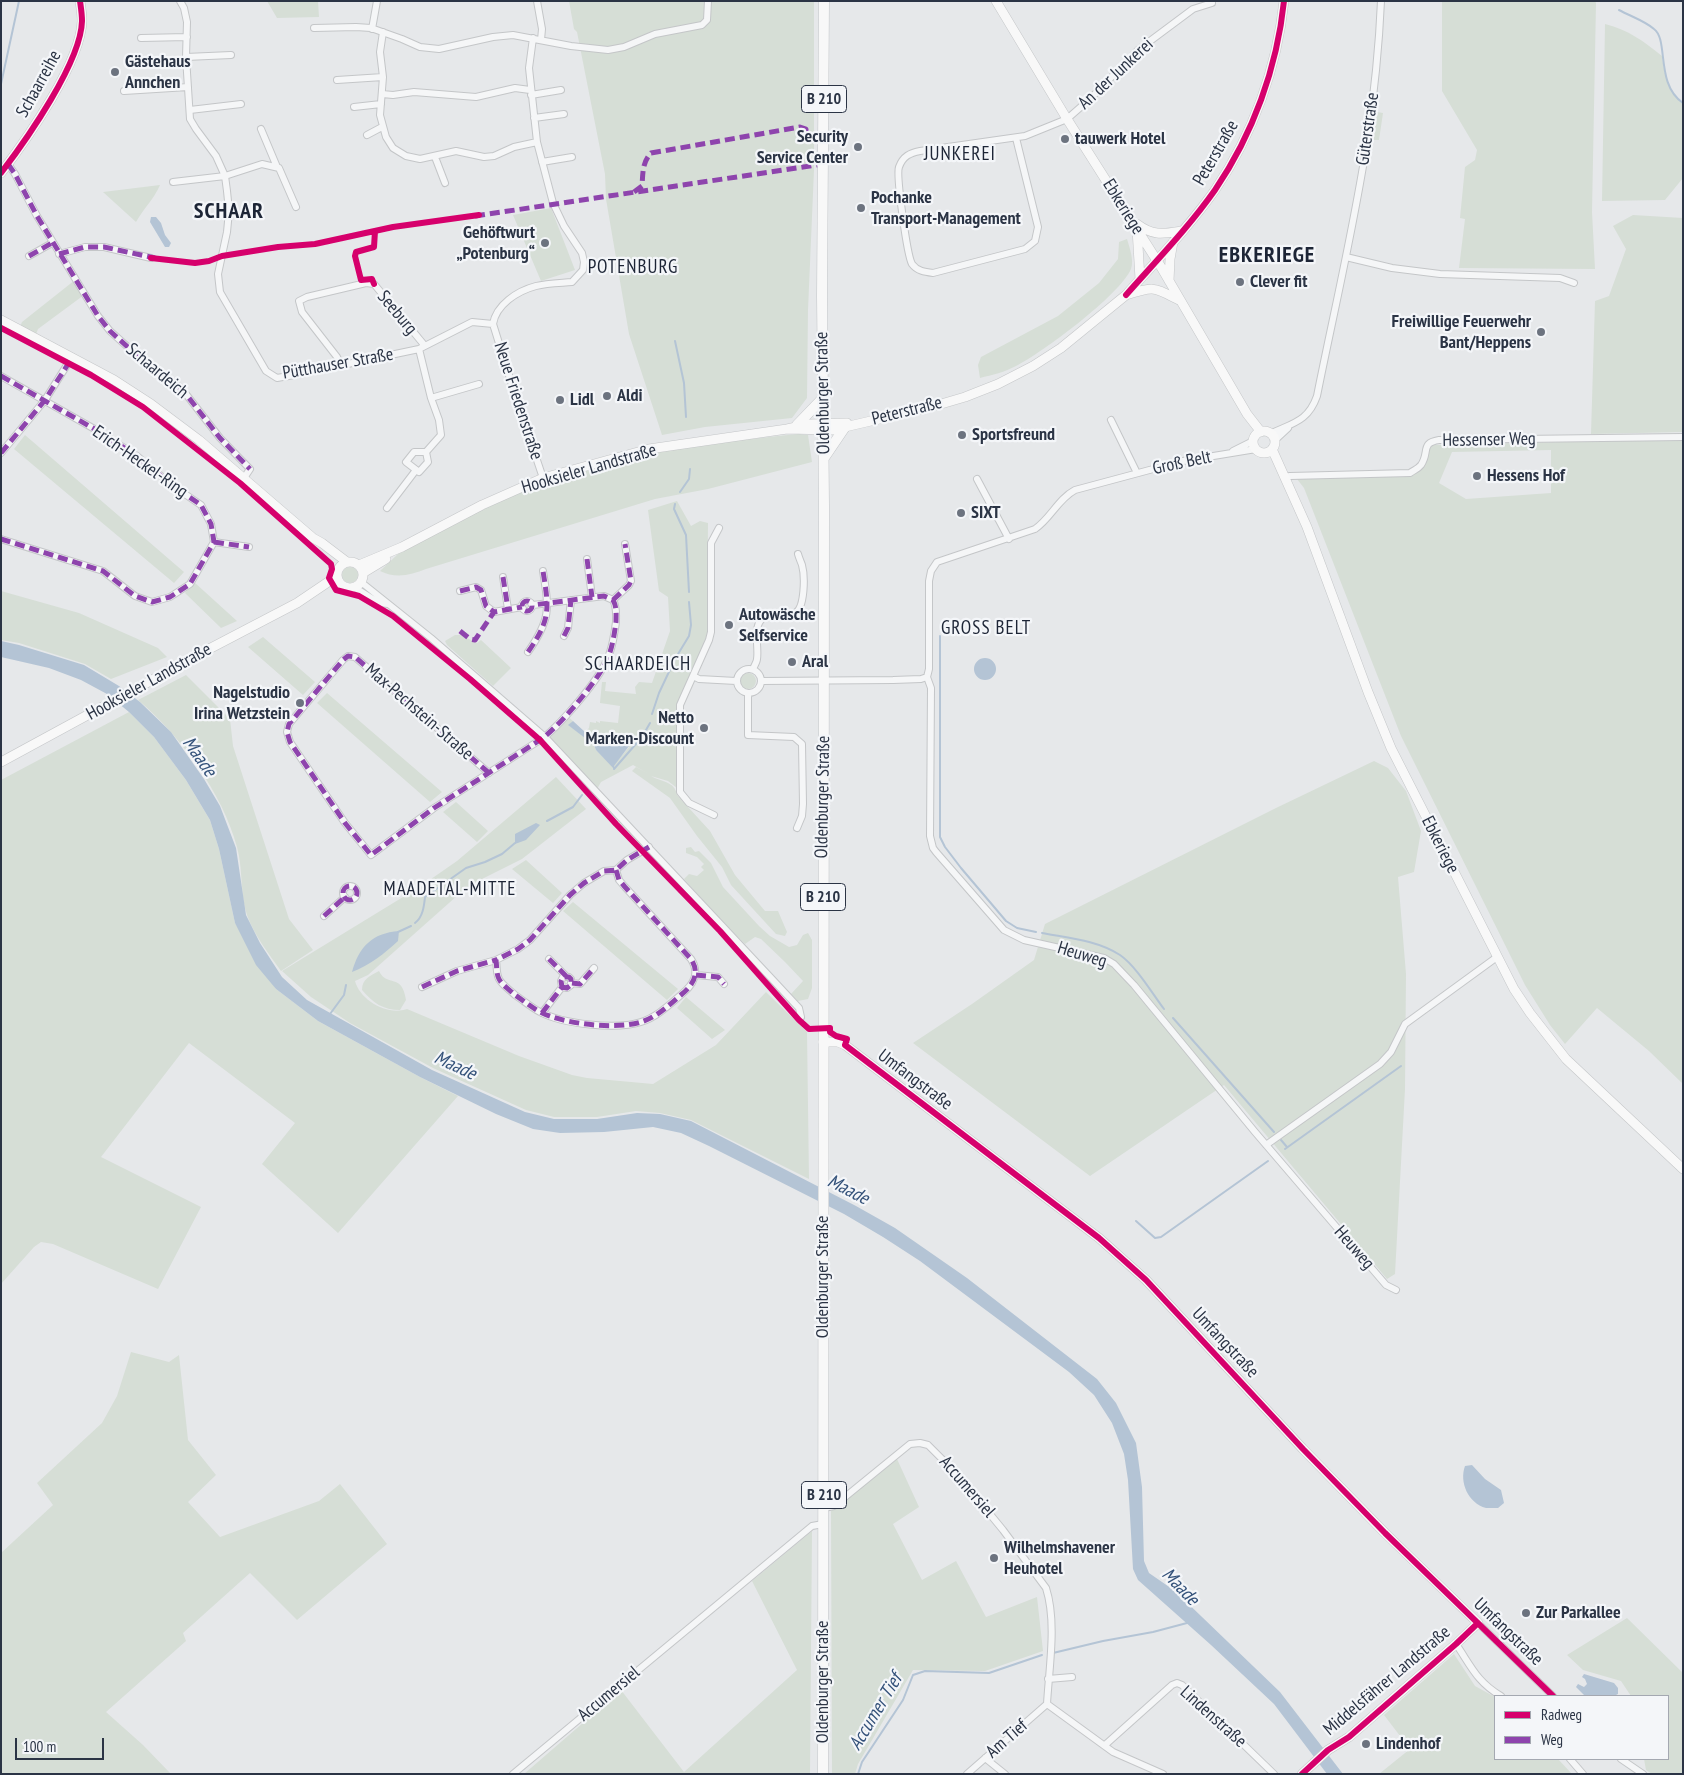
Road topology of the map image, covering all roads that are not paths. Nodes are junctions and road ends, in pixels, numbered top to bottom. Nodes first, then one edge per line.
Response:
1 (80, 1) edge
2 (180, 1) edge
3 (377, 1) edge
4 (537, 1) edge
5 (708, 1) edge
6 (824, 1) edge
7 (996, 1) edge
8 (1284, 1) edge
9 (1381, 1) edge
10 (1212, 3) dead end
11 (314, 28) dead end
12 (372, 29) junction
13 (383, 32) junction
14 (186, 37) junction
15 (141, 38) dead end
16 (533, 38) junction
17 (541, 40) junction
18 (232, 56) dead end
19 (186, 57) junction
20 (383, 76) junction
21 (337, 80) dead end
22 (188, 87) junction
23 (561, 90) dead end
24 (124, 91) dead end
25 (531, 92) junction
26 (382, 94) junction
27 (241, 104) dead end
28 (381, 104) junction
29 (354, 107) dead end
30 (190, 110) junction
31 (564, 114) dead end
32 (534, 118) junction
33 (1067, 119) junction
34 (382, 127) junction
35 (261, 129) dead end
36 (367, 135) dead end
37 (1016, 138) junction
38 (537, 142) junction
39 (435, 157) junction
40 (572, 157) dead end
41 (542, 162) junction
42 (277, 167) junction
43 (4, 168) edge
44 (224, 176) junction
45 (173, 182) dead end
46 (445, 183) dead end
47 (296, 207) dead end
48 (1135, 225) junction
49 (1181, 231) junction
50 (1173, 241) junction
51 (52, 243) junction
52 (60, 254) junction
53 (29, 256) dead end
54 (1346, 256) junction
55 (151, 258) dead end
56 (1157, 260) junction
57 (1140, 279) junction
58 (1169, 281) junction
59 (1574, 283) dead end
60 (1126, 295) junction
61 (1179, 300) junction
62 (1, 320) edge
63 (493, 324) junction
64 (422, 348) junction
65 (72, 358) junction
66 (341, 365) junction
67 (1, 376) edge
68 (479, 384) dead end
69 (431, 398) junction
70 (822, 399) junction
71 (44, 400) junction
72 (1111, 420) dead end
73 (857, 423) junction
74 (792, 427) junction
75 (823, 427) junction
76 (845, 427) junction
77 (1683, 437) edge
78 (1263, 442) junction
79 (426, 452) junction
80 (1, 453) edge
81 (824, 459) junction
82 (416, 470) junction
83 (1137, 473) junction
84 (1282, 473) junction
85 (244, 478) junction
86 (543, 478) junction
87 (977, 479) dead end
88 (387, 508) dead end
89 (719, 528) dead end
90 (313, 538) junction
91 (1, 539) edge
92 (1009, 539) junction
93 (214, 542) junction
94 (625, 544) dead end
95 (249, 547) dead end
96 (798, 554) dead end
97 (587, 559) dead end
98 (347, 562) junction
99 (543, 571) dead end
100 (338, 573) junction
101 (359, 577) junction
102 (503, 578) dead end
103 (342, 584) junction
104 (460, 591) dead end
105 (592, 597) junction
106 (571, 600) junction
107 (613, 600) junction
108 (296, 603) junction
109 (548, 603) junction
110 (508, 609) junction
111 (564, 636) dead end
112 (528, 652) dead end
113 (753, 669) junction
114 (693, 676) junction
115 (927, 677) junction
116 (824, 680) junction
117 (736, 681) junction
118 (761, 681) junction
119 (748, 694) junction
120 (545, 737) junction
121 (1, 762) edge
122 (489, 773) junction
123 (714, 815) dead end
124 (797, 828) dead end
125 (649, 847) junction
126 (616, 870) junction
127 (345, 897) dead end
128 (324, 916) dead end
129 (1497, 957) junction
130 (496, 960) junction
131 (550, 960) dead end
132 (594, 968) dead end
133 (696, 975) junction
134 (566, 976) junction
135 (572, 983) junction
136 (724, 984) dead end
137 (422, 987) dead end
138 (562, 987) junction
139 (542, 1013) junction
140 (801, 1017) dead end
141 (823, 1042) junction
142 (1266, 1145) junction
143 (1683, 1169) edge
144 (1396, 1290) dead end
145 (824, 1508) junction
146 (823, 1524) junction
147 (1478, 1623) junction
148 (1456, 1644) junction
149 (1072, 1677) dead end
150 (1048, 1678) junction
151 (1499, 1695) edge
152 (1552, 1695) edge
153 (1047, 1704) junction
154 (1105, 1745) junction
155 (985, 1758) junction
156 (1571, 1760) edge
157 (1622, 1760) edge
158 (513, 1774) edge
159 (823, 1774) edge
160 (967, 1774) edge
161 (1005, 1774) edge
162 (1163, 1774) edge
163 (1274, 1774) edge
164 (1302, 1774) edge
165 (1582, 1774) edge
166 (1643, 1774) edge

1 - 43 street, Schaarreihe
2 - 14 street, Pütthauser Straße
3 - 12 street
4 - 17 street
5 - 17 street
6 - 70 main road, Oldenburger Straße / B 210
7 - 33 street, Ebkeriege
8 - 49 street, Peterstraße
9 - 54 street, Güterstraße
10 - 33 street, An der Junkerei
11 - 12 street
12 - 13 street
13 - 16 street
13 - 20 street
14 - 15 street
14 - 19 street, Pütthauser Straße
16 - 17 street
16 - 25 street
18 - 19 street
19 - 22 street, Pütthauser Straße
20 - 21 street
20 - 26 street
22 - 24 street
22 - 30 street, Pütthauser Straße
23 - 25 street
25 - 26 street
25 - 32 street
26 - 28 street
27 - 30 street
28 - 29 street
28 - 34 street
30 - 44 street, Pütthauser Straße
31 - 32 street
32 - 38 street
33 - 37 street, An der Junkerei
33 - 48 street, Ebkeriege
34 - 36 street
34 - 39 street
35 - 42 street
37 - 37 street, An der Junkerei
38 - 39 street
38 - 41 street
39 - 46 street
40 - 41 street
41 - 63 street
42 - 44 street
42 - 47 street
43 - 51 street, Schaardeich
44 - 45 street
44 - 66 street, Pütthauser Straße
48 - 49 street
48 - 56 street, Ebkeriege
48 - 57 street
49 - 50 street, Peterstraße
50 - 56 street, Peterstraße
50 - 58 street
51 - 52 street, Schaardeich
51 - 53 street
52 - 55 street
52 - 85 street, Schaardeich
54 - 59 street
54 - 78 street, Güterstraße
56 - 57 street, Peterstraße
56 - 58 street, Ebkeriege
57 - 60 street, Peterstraße
58 - 61 street, Ebkeriege
60 - 61 street
60 - 73 street, Peterstraße
61 - 78 street, Ebkeriege
62 - 65 street
63 - 64 street, Pütthauser Straße
63 - 86 street, Neue Friedenstraße
64 - 66 street, Pütthauser Straße
64 - 66 street, Seeburg
64 - 69 street
65 - 71 street
65 - 85 street
67 - 71 street, Erich-Heckel-Ring
68 - 69 street
69 - 79 street
70 - 74 main road
70 - 75 main road, Oldenburger Straße / B 210
71 - 80 street
71 - 93 street, Erich-Heckel-Ring
72 - 83 street, Groß Belt
73 - 75 street, Peterstraße
73 - 76 street, Peterstraße
74 - 75 street, Hooksieler Landstraße
74 - 86 street, Hooksieler Landstraße
75 - 76 street, Peterstraße
75 - 81 main road, Oldenburger Straße / B 210
76 - 81 main road
77 - 84 street, Hessenser Weg
78 - 83 street, Groß Belt
78 - 84 street, Ebkeriege
79 - 82 street
79 - 82 street
81 - 116 main road, Oldenburger Straße / B 210
82 - 88 street
83 - 92 street, Groß Belt
84 - 129 street, Ebkeriege
85 - 90 street
86 - 101 street, Hooksieler Landstraße
87 - 92 street
89 - 114 street
90 - 98 street
90 - 100 street
91 - 93 street
92 - 115 street, Groß Belt
93 - 95 street
94 - 107 street
96 - 113 street
97 - 105 street
98 - 100 street
98 - 101 street
99 - 109 street
100 - 103 street
100 - 108 street, Hooksieler Landstraße
101 - 103 street
101 - 120 street
102 - 110 street
103 - 108 street, Hooksieler Landstraße
104 - 110 street
105 - 106 street
105 - 107 street
106 - 109 street
106 - 111 street
107 - 120 street, Max-Pechstein-Straße
108 - 121 street, Hooksieler Landstraße
109 - 110 street
109 - 112 street
113 - 117 street
113 - 118 street
114 - 117 street
114 - 123 street
115 - 116 street
115 - 142 street, Heuweg
116 - 118 street
116 - 141 main road, Oldenburger Straße / B 210
117 - 119 street
118 - 119 street
119 - 124 street
120 - 122 street, Max-Pechstein-Straße
120 - 125 street
122 - 122 street, Max-Pechstein-Straße
125 - 126 street
125 - 140 street
126 - 130 street
126 - 133 street
127 - 128 street
129 - 142 street
129 - 143 street, Ebkeriege
130 - 137 street
130 - 139 street
131 - 134 street
132 - 135 street
133 - 136 street
133 - 139 street
134 - 135 street
134 - 138 street
135 - 138 street
138 - 139 street
141 - 145 main road, Oldenburger Straße / B 210
141 - 147 street, Umfangstraße
142 - 144 street, Heuweg
145 - 146 main road, Oldenburger Straße / B 210
145 - 150 street, Accumersiel
146 - 158 street, Accumersiel
146 - 159 main road, Oldenburger Straße / B 210
147 - 148 street, Middelsfährer Landstraße
147 - 152 street, Umfangstraße
148 - 151 street
148 - 164 street, Middelsfährer Landstraße
149 - 150 street
150 - 153 street, Accumersiel
153 - 154 street
153 - 155 street, Am Tief
154 - 162 street
154 - 163 street, Lindenstraße
155 - 160 street, Am Tief
155 - 161 street
156 - 165 street
157 - 166 street

